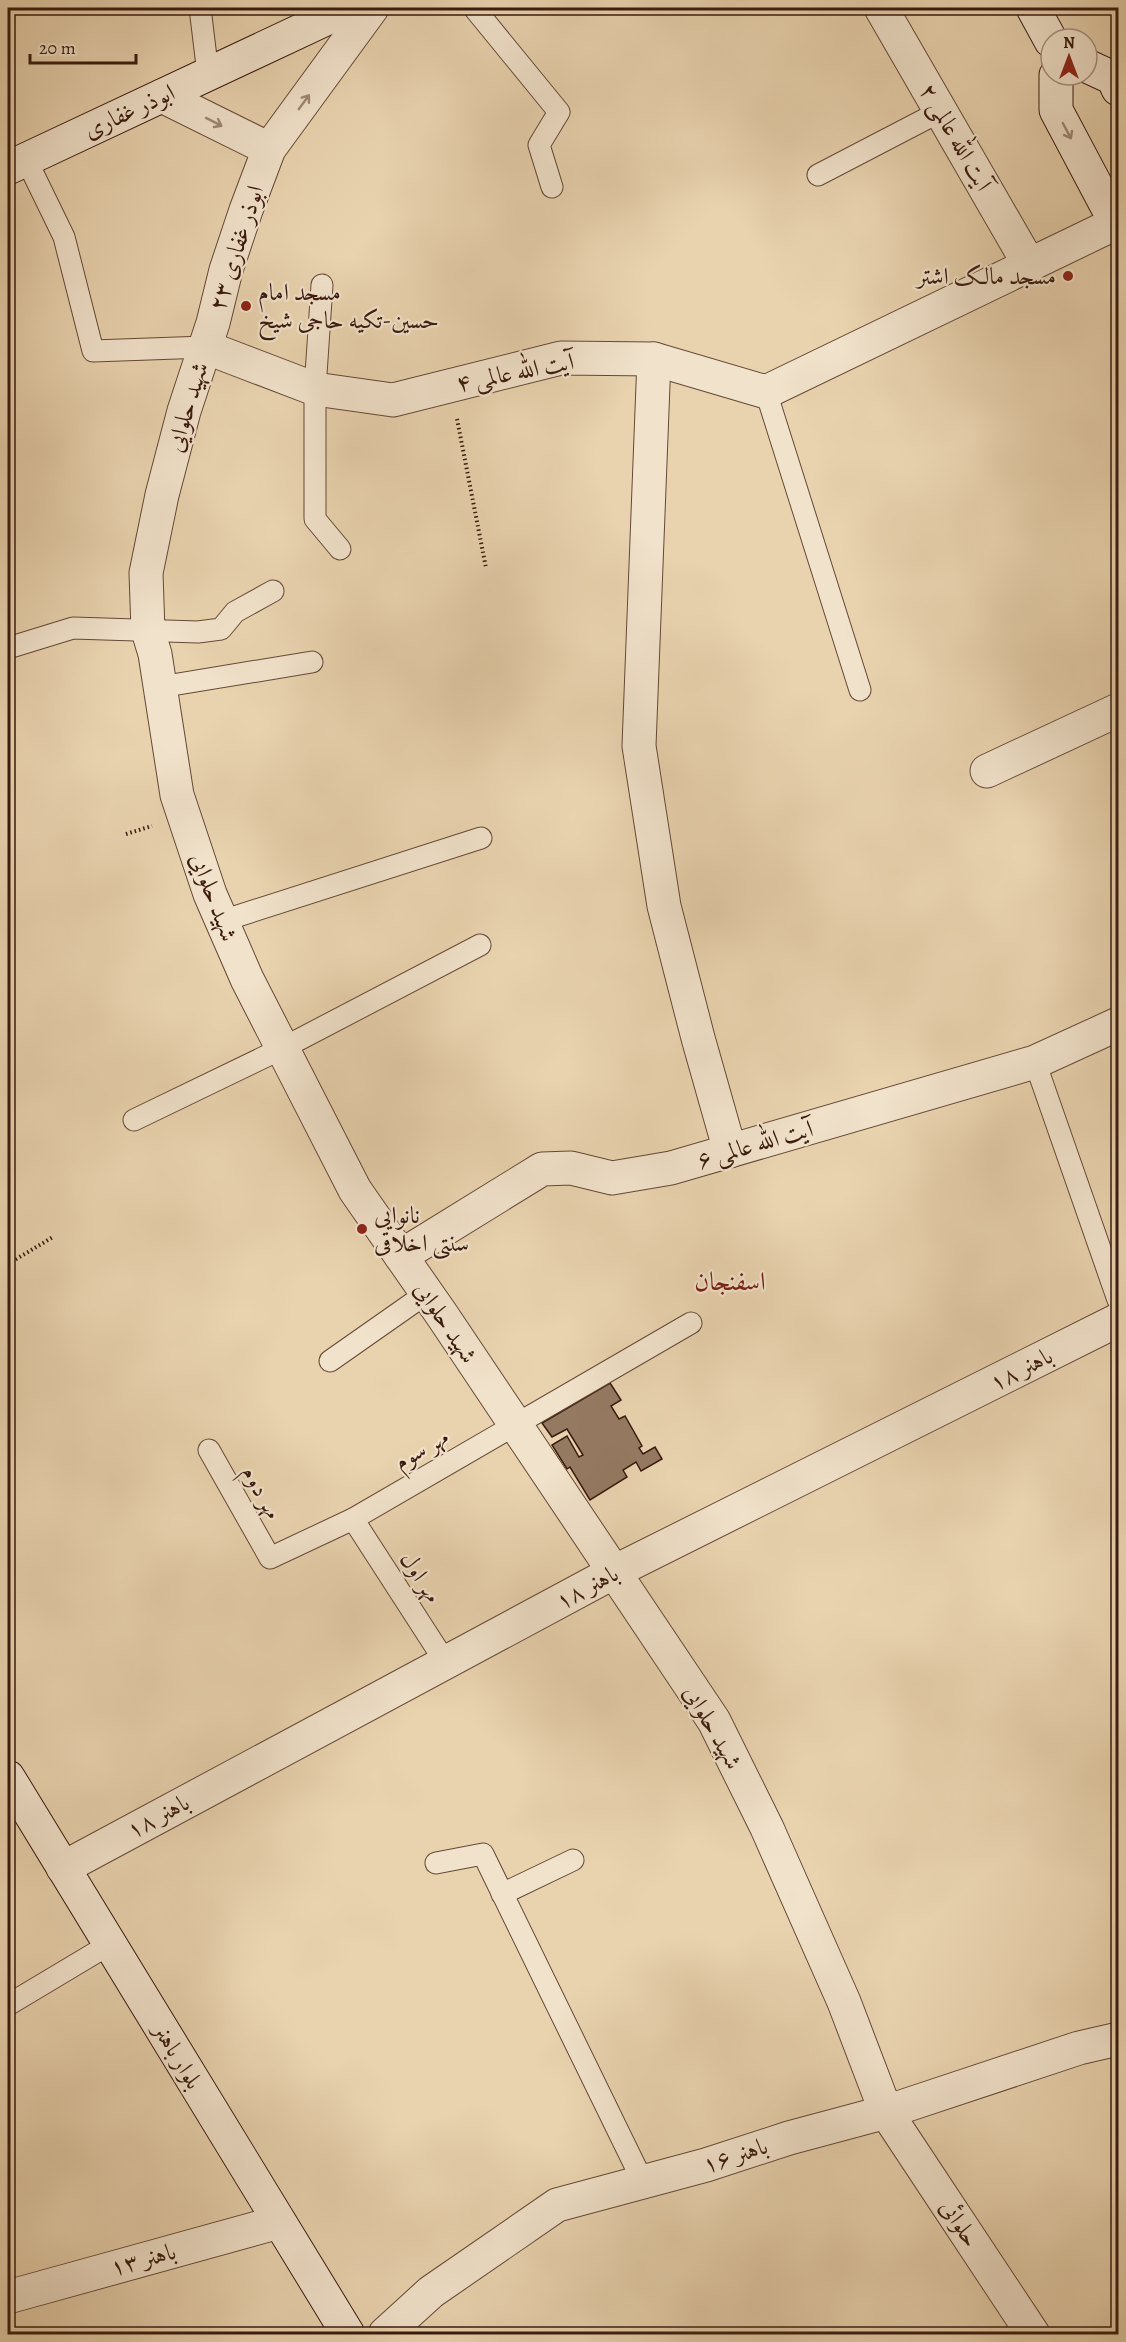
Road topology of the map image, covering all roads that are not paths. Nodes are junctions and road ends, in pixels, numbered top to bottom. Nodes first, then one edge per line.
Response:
1 (200, 8) edge
2 (349, 8) edge
3 (372, 8) edge
4 (474, 8) edge
5 (881, 8) edge
6 (1033, 8) edge
7 (1043, 27) edge
8 (1099, 72) edge
9 (208, 74) junction
10 (1056, 87) edge
11 (1119, 89) edge
12 (162, 96) junction
13 (941, 111) junction
14 (269, 149) junction
15 (17, 164) edge
16 (818, 175) dead end
17 (552, 187) dead end
18 (1118, 225) edge
19 (1030, 266) junction
20 (322, 285) dead end
21 (205, 347) junction
22 (654, 359) junction
23 (315, 389) junction
24 (766, 392) junction
25 (340, 549) dead end
26 (273, 591) dead end
27 (148, 631) junction
28 (8, 648) edge
29 (312, 662) dead end
30 (160, 687) junction
31 (860, 690) dead end
32 (1119, 710) edge
33 (987, 771) dead end
34 (481, 838) dead end
35 (222, 921) junction
36 (480, 945) dead end
37 (1119, 1024) edge
38 (283, 1048) junction
39 (1035, 1062) junction
40 (134, 1120) dead end
41 (730, 1151) junction
42 (401, 1256) junction
43 (427, 1293) junction
44 (1119, 1300) edge
45 (1119, 1320) edge
46 (691, 1323) dead end
47 (330, 1361) dead end
48 (515, 1424) junction
49 (209, 1450) dead end
50 (353, 1519) junction
51 (270, 1558) joint
52 (614, 1572) junction
53 (446, 1663) junction
54 (8, 1777) edge
55 (573, 1860) dead end
56 (436, 1863) dead end
57 (63, 1868) junction
58 (502, 1894) junction
59 (110, 1944) junction
60 (8, 2005) edge
61 (1119, 2039) edge
62 (886, 2112) junction
63 (643, 2182) junction
64 (279, 2222) junction
65 (8, 2297) edge
66 (348, 2334) edge
67 (384, 2334) edge
68 (1033, 2334) edge

1 - 9 lane
2 - 9 street, ابوذر غفاری
14 -> 3 street, ابوذر غفاری ۲۳
4 - 17 lane
5 - 13 street, آیت الله عالمی ۲
6 - 7 street
8 - 11 street
9 - 12 street, ابوذر غفاری
10 -> 18 street
12 -> 14 street
12 - 15 street, ابوذر غفاری
13 - 16 lane
13 - 19 street, آیت الله عالمی ۲
14 - 21 street, ابوذر غفاری ۲۳
15 - 21 lane
18 - 19 street
19 - 24 street
20 - 23 lane
21 - 23 street, آیت الله عالمی ۴
21 - 27 street, شهید حلوایی
22 - 23 street, آیت الله عالمی ۴
22 - 24 street, آیت الله عالمی ۴
22 - 41 street
23 - 25 lane
24 - 31 lane
26 - 27 lane
27 - 28 lane
27 - 30 street, شهید حلوایی
29 - 30 lane
30 - 35 street, شهید حلوایی
32 - 33 street
34 - 35 lane
35 - 38 street, شهید حلوایی
36 - 38 lane
37 - 39 street, آیت الله عالمی ۶
38 - 40 lane
38 - 42 street, شهید حلوایی
39 - 41 street, آیت الله عالمی ۶
39 - 44 lane
41 - 42 street, آیت الله عالمی ۶
42 - 43 street, شهید حلوایی
43 - 47 lane
43 - 48 street, شهید حلوایی
45 - 52 street, باهنر ۱۸
46 - 48 lane, مهر سوم
48 - 50 lane, مهر سوم
48 - 52 street, شهید حلوایی
49 - 51 lane, مهر دوم
50 - 51 lane, مهر سوم
50 - 53 lane, مهر اول
52 - 53 street, باهنر ۱۸
52 - 62 street, شهید حلوایی
53 - 57 street, باهنر ۱۸
54 - 57 street, بلوار باهنر
55 - 58 lane
56 - 58 lane
57 - 59 street, بلوار باهنر
58 - 63 lane
59 - 60 lane
59 - 64 street, بلوار باهنر
61 - 62 street, باهنر ۱۶
62 - 63 street, باهنر ۱۶
62 - 68 street, حلوائی
63 - 67 street, باهنر ۱۶
64 - 65 street, باهنر ۱۳
64 - 66 street, بلوار باهنر

